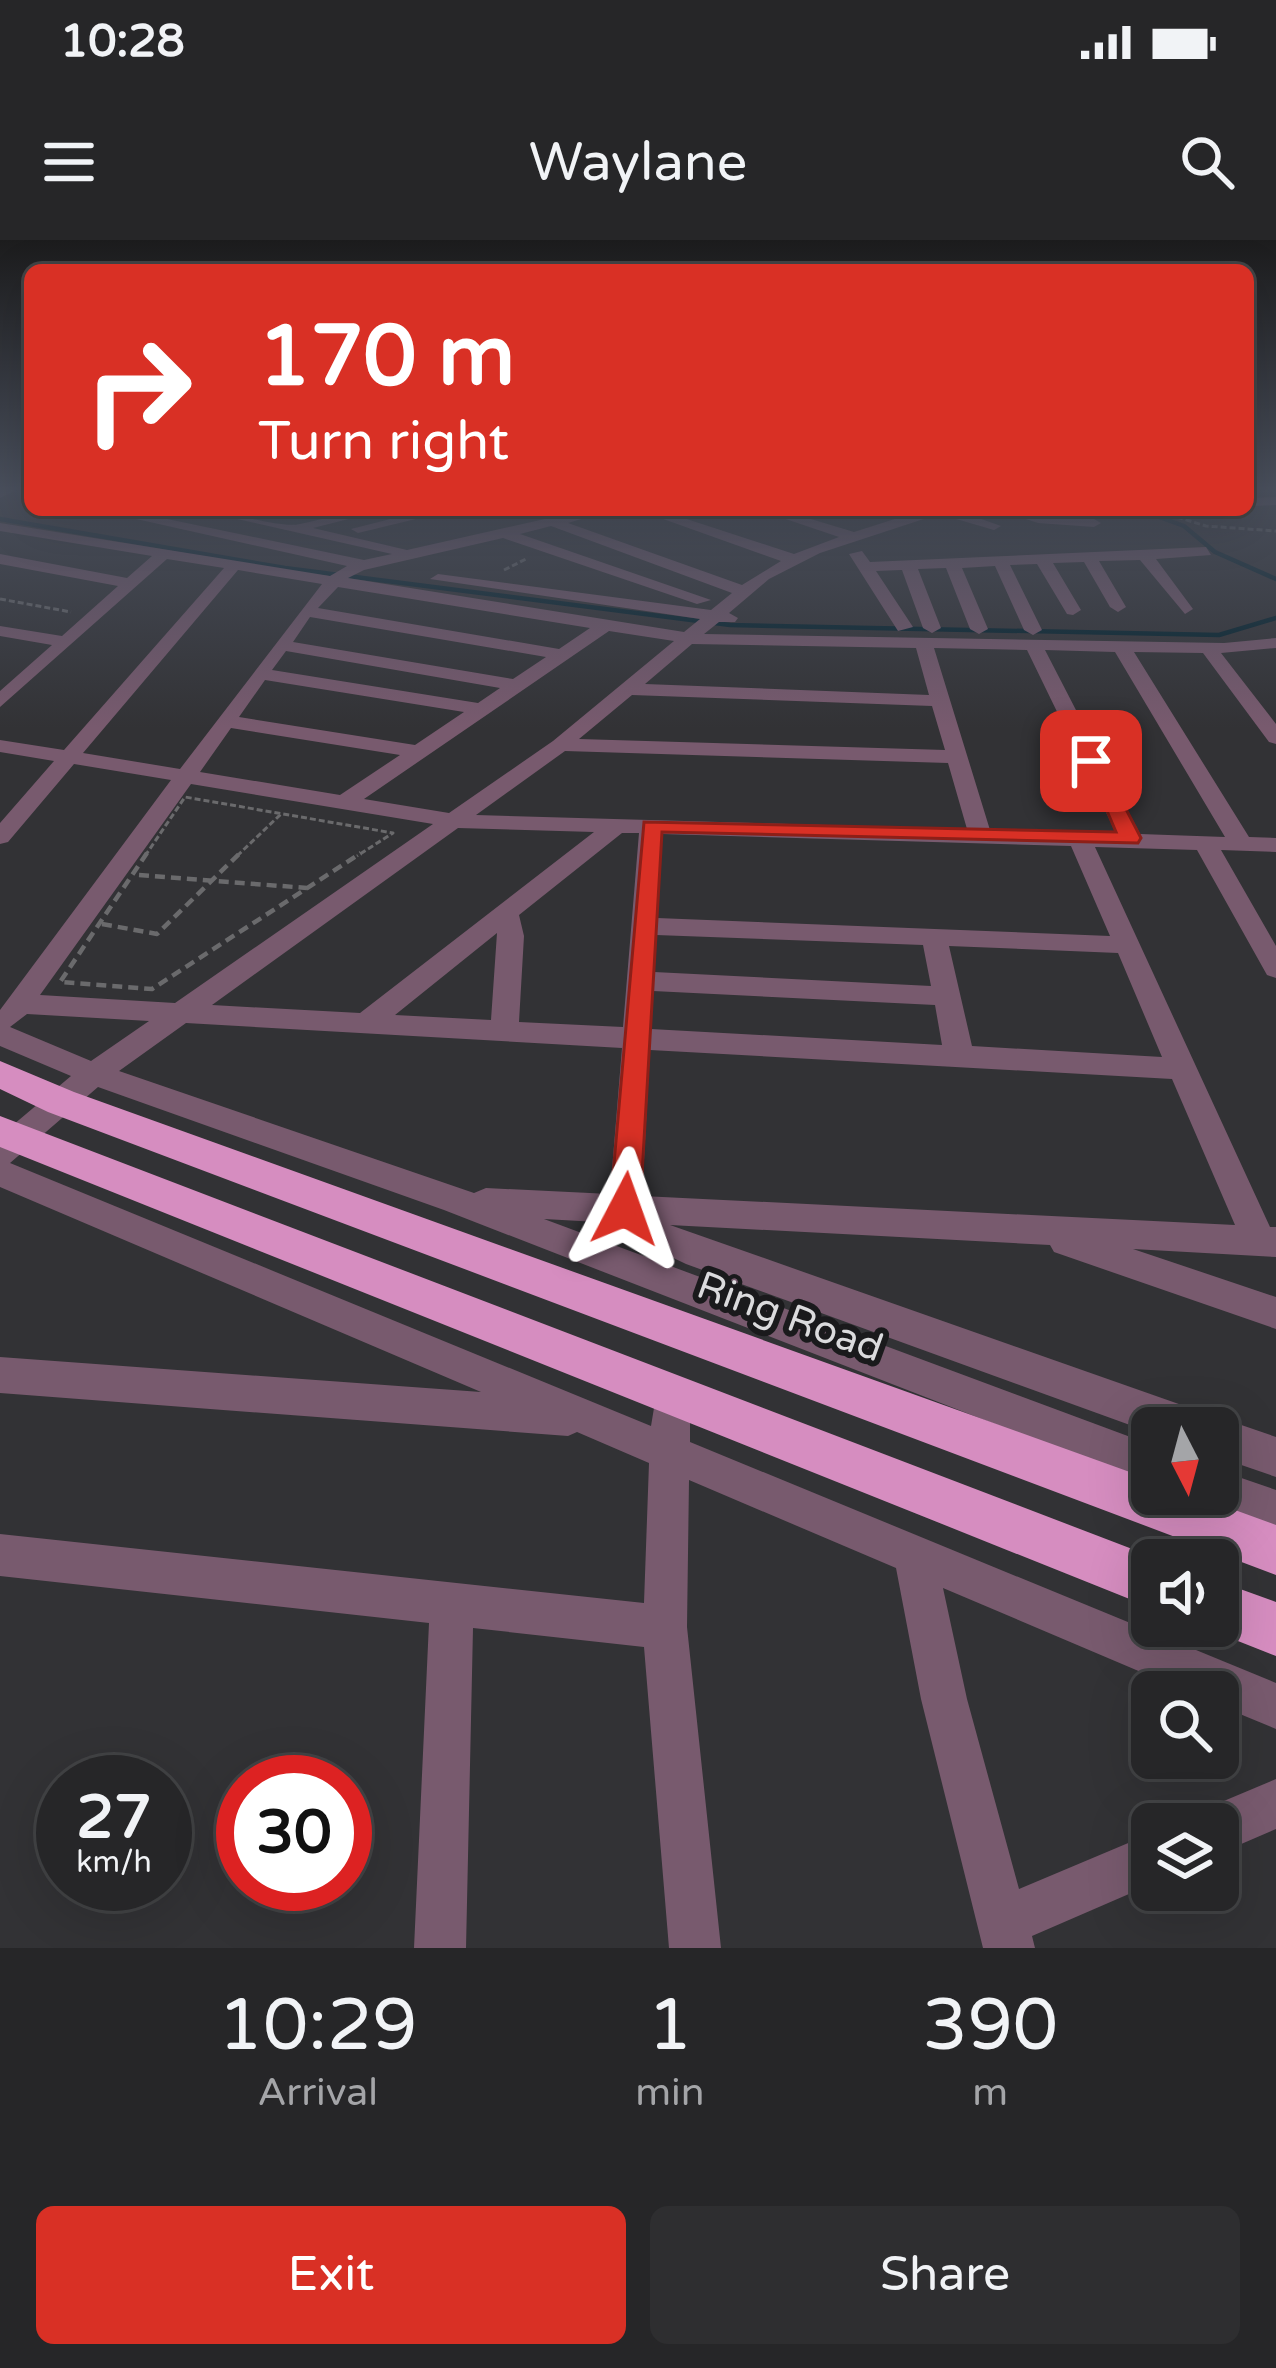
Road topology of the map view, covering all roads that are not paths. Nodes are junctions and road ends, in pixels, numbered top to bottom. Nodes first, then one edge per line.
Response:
1 (232, 568) edge
2 (53, 569) edge
3 (146, 569) edge
4 (248, 569) edge
5 (318, 569) edge
6 (333, 569) edge
7 (361, 569) edge
8 (586, 569) edge
9 (681, 569) edge
10 (743, 569) edge
11 (778, 569) edge
12 (868, 569) edge
13 (909, 569) edge
14 (954, 569) edge
15 (1004, 569) edge
16 (1048, 569) edge
17 (1095, 569) edge
18 (1155, 569) edge
19 (346, 573) junction
20 (763, 576) junction
21 (130, 583) junction
22 (745, 592) junction
23 (1118, 607) dead end
24 (1185, 609) dead end
25 (1073, 610) dead end
26 (305, 611) junction
27 (711, 623) junction
28 (603, 627) junction
29 (904, 627) junction
30 (979, 629) junction
31 (0, 631) edge
32 (928, 635) junction
33 (1040, 635) junction
34 (66, 642) junction
35 (1276, 643) edge
36 (280, 645) junction
37 (1121, 646) junction
38 (1208, 648) junction
39 (559, 654) junction
40 (260, 674) junction
41 (10, 682) edge
42 (513, 686) junction
43 (632, 689) junction
44 (940, 700) junction
45 (0, 701) edge
46 (480, 709) junction
47 (1269, 720) edge
48 (226, 721) junction
49 (1276, 738) edge
50 (560, 745) junction
51 (0, 746) edge
52 (418, 752) junction
53 (957, 757) junction
54 (69, 758) junction
55 (185, 788) junction
56 (343, 803) junction
57 (457, 821) junction
58 (617, 825) junction
59 (652, 826) junction
60 (980, 834) junction
61 (0, 837) edge
62 (1078, 837) junction
63 (1130, 838) junction
64 (1204, 841) junction
65 (1240, 842) junction
66 (1276, 844) edge
67 (506, 915) junction
68 (644, 926) junction
69 (934, 938) junction
70 (1128, 945) junction
71 (1276, 969) edge
72 (641, 981) junction
73 (946, 996) junction
74 (20, 1004) junction
75 (178, 1016) junction
76 (369, 1021) junction
77 (504, 1029) junction
78 (0, 1033) edge
79 (637, 1036) junction
80 (959, 1055) junction
81 (1184, 1069) junction
82 (0, 1074) edge
83 (94, 1074) junction
84 (61, 1102) junction
85 (4, 1149) edge
86 (456, 1200) junction
87 (607, 1208) junction
88 (1029, 1229) junction
89 (1267, 1242) edge
90 (1276, 1312) edge
91 (0, 1375) edge
92 (671, 1397) junction
93 (1134, 1407) edge
94 (592, 1419) junction
95 (1239, 1444) edge
96 (671, 1454) junction
97 (1131, 1457) edge
98 (1276, 1457) edge
99 (1239, 1498) edge
100 (1276, 1511) edge
101 (1276, 1550) edge
102 (0, 1555) edge
103 (915, 1558) junction
104 (1131, 1574) edge
105 (452, 1604) junction
106 (1239, 1615) edge
107 (665, 1627) junction
108 (1276, 1629) edge
109 (1276, 1706) edge
110 (1276, 1804) edge
111 (1239, 1820) edge
112 (1131, 1869) edge
113 (1006, 1936) edge
114 (440, 1948) edge
115 (695, 1948) edge

1 - 54 street
2 - 21 street
3 - 21 street
4 - 19 street
5 - 19 street
6 - 19 street
7 - 19 street
8 - 27 street
9 - 22 street
10 - 20 street
11 - 20 street
12 - 29 street
13 - 32 street
14 - 30 street
15 - 33 street
16 - 25 street
17 - 23 street
18 - 24 street
19 - 26 street
19 - 27 street
19 - 28 street
20 - 22 street
21 - 34 street
22 - 27 street
26 - 36 street
26 - 39 street
27 - 28 street
27 - 29 street
27 - 32 street
27 - 43 street
28 - 39 street
29 - 32 street
30 - 32 street
30 - 33 street
31 - 34 street
32 - 33 street
32 - 44 street
33 - 37 street
33 - 63 street
34 - 41 street
35 - 38 street
36 - 40 street
36 - 42 street
37 - 38 street
37 - 65 street
38 - 47 street
39 - 42 street
40 - 46 street
40 - 48 street
41 - 45 street
42 - 46 street
43 - 44 street
43 - 50 street
44 - 53 street
46 - 52 street
47 - 49 street
48 - 52 street
48 - 55 street
50 - 53 street
50 - 57 street
51 - 54 street
52 - 56 street
53 - 60 street
54 - 55 street
54 - 61 street
55 - 56 street
55 - 74 street
56 - 57 street
57 - 58 street
57 - 75 street
58 - 59 street
58 - 67 street
59 - 60 street
59 - 68 street
60 - 62 street
62 - 63 street
62 - 70 street
63 - 64 street
64 - 65 street
64 - 71 street
65 - 66 street
67 - 76 street
67 - 77 street
68 - 69 street
68 - 72 street
69 - 70 street
69 - 73 street
70 - 81 street
72 - 73 street
72 - 79 street
73 - 80 street
74 - 75 street
74 - 78 street
75 - 76 street
75 - 83 street
76 - 77 street
77 - 79 street
78 - 83 street
79 - 80 street
79 - 87 street
80 - 81 street
81 - 89 street
82 - 84 highway, Ring Road
83 - 84 street
83 - 86 street
84 - 85 street
84 - 101 highway, Ring Road
85 - 92 highway
85 - 94 street
86 - 87 street
86 - 97 street
87 - 88 street
87 - 93 street
88 - 89 street
88 - 90 street
91 - 94 street
92 - 96 street
92 - 104 highway
94 - 96 street
95 - 98 street
96 - 103 street
96 - 107 street
99 - 100 street
102 - 105 street
103 - 109 street
103 - 113 street
105 - 107 street
105 - 114 street
106 - 108 highway
107 - 115 street
110 - 111 street
112 - 113 street

